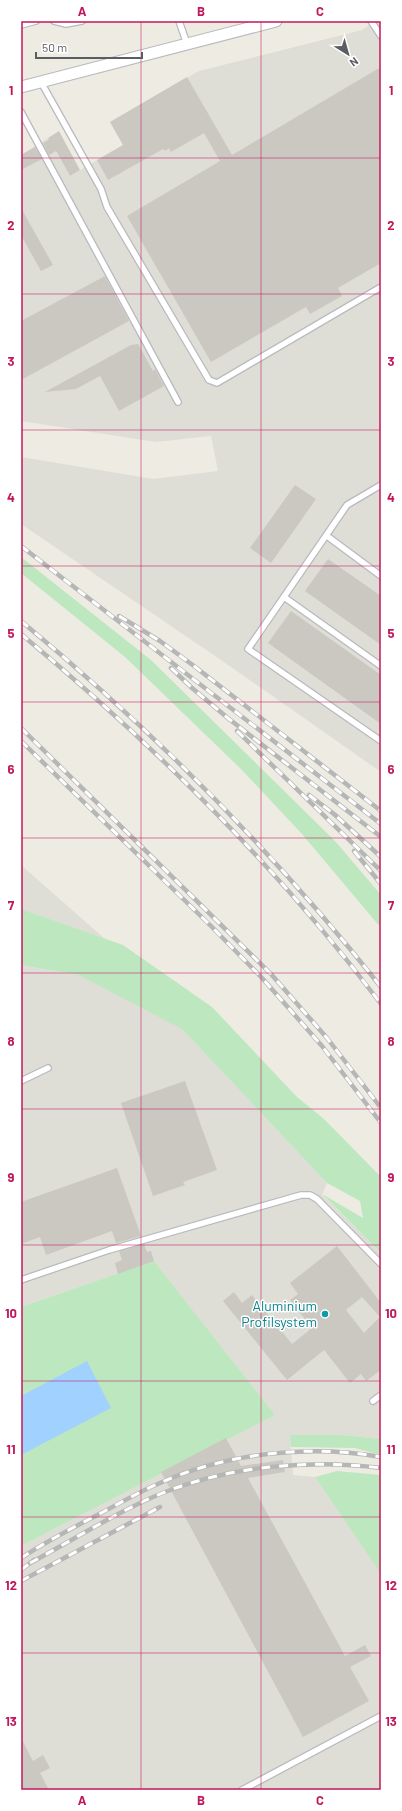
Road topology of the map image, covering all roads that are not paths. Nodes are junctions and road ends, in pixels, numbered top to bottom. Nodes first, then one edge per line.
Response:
1 (36, 21) edge
2 (54, 21) edge
3 (82, 21) edge
4 (179, 21) edge
5 (276, 21) edge
6 (372, 21) edge
7 (21, 25) edge
8 (381, 36) edge
9 (187, 44) junction
10 (41, 82) junction
11 (21, 87) edge
12 (21, 112) edge
13 (381, 287) edge
14 (178, 402) dead end
15 (381, 485) edge
16 (327, 536) junction
17 (381, 576) edge
18 (284, 597) junction
19 (381, 666) edge
20 (381, 741) edge
21 (48, 1068) dead end
22 (21, 1081) edge
23 (381, 1264) edge
24 (21, 1280) edge
25 (381, 1395) edge
26 (373, 1401) dead end
27 (381, 1716) edge
28 (242, 1790) edge

1 - 7 lane
2 - 3 lane
4 - 9 lane
5 - 9 street
6 - 8 lane
9 - 10 street
10 - 11 street
10 - 13 lane
12 - 14 lane
15 - 16 lane
16 - 17 lane
16 - 18 lane
18 - 19 lane
18 - 20 lane
21 - 22 lane
23 - 24 lane
25 - 26 lane
27 - 28 lane

